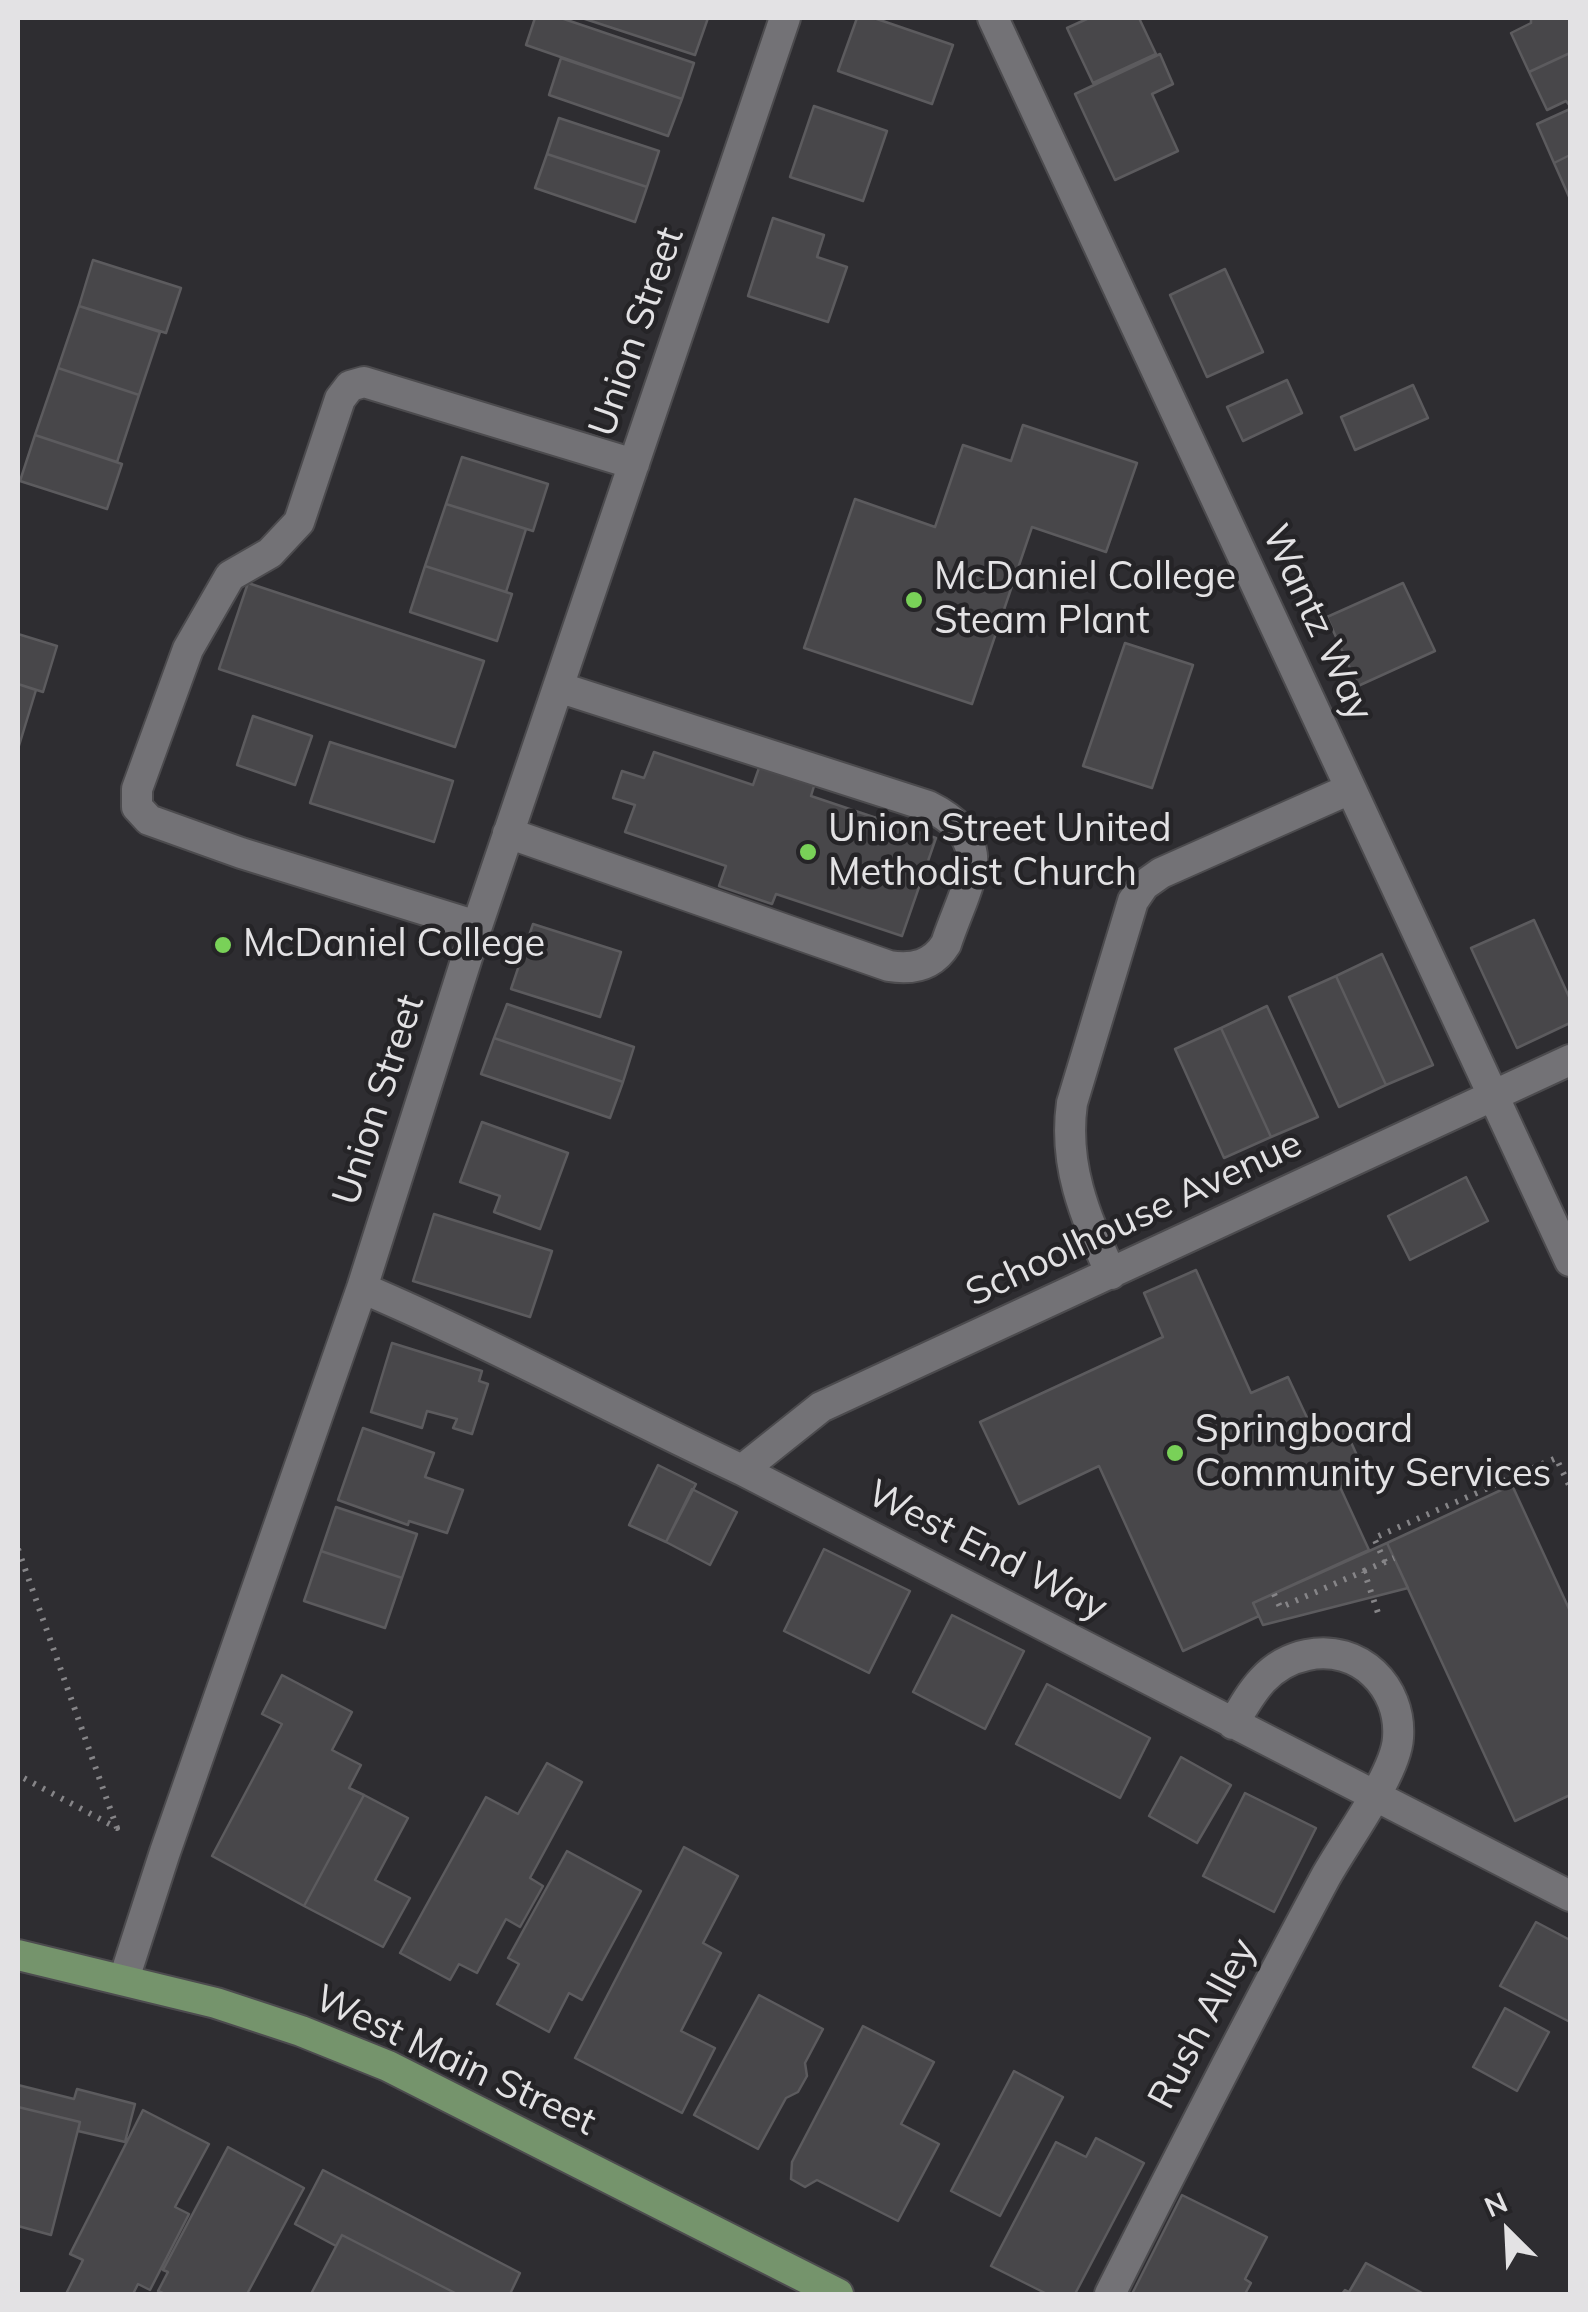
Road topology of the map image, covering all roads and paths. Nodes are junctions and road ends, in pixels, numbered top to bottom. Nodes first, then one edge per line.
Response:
1 (785, 18) edge
2 (993, 18) edge
3 (634, 464) junction
4 (558, 686) junction
5 (1350, 789) junction
6 (508, 833) junction
7 (476, 926) junction
8 (1570, 1060) edge
9 (1493, 1098) junction
10 (1570, 1261) edge
11 (1111, 1274) junction
12 (362, 1288) junction
13 (742, 1470) junction
14 (1570, 1488) edge
15 (18, 1548) edge
16 (1394, 1558) dead end
17 (1385, 1562) junction
18 (1364, 1571) junction
19 (1274, 1594) dead end
20 (1280, 1607) junction
21 (1282, 1617) dead end
22 (1377, 1625) dead end
23 (1234, 1724) junction
24 (18, 1775) edge
25 (1374, 1795) junction
26 (1570, 1896) edge
27 (18, 1955) edge
28 (124, 1979) junction
29 (838, 2294) edge
30 (1110, 2294) edge

1 - 3 street, Union Street
2 - 5 street, Wantz Way
3 - 4 street, Union Street
3 - 7 street
4 - 6 street, Union Street
4 - 6 street
5 - 9 street, Wantz Way
5 - 11 street
6 - 7 street, Union Street
7 - 12 street, Union Street
8 - 9 street, Schoolhouse Avenue
9 - 10 street, Wantz Way
9 - 11 street, Schoolhouse Avenue
11 - 13 street, Schoolhouse Avenue
12 - 13 street, West End Way
12 - 28 street, Union Street
13 - 23 street, West End Way
14 - 17 path
15 - 24 path
16 - 17 path
17 - 18 path
18 - 20 path
18 - 22 path
19 - 20 path
20 - 21 path
23 - 25 street, West End Way
23 - 25 street, Rush Alley
25 - 26 street, West End Way
25 - 30 street, Rush Alley
27 - 28 main road, West Main Street
28 - 29 main road, West Main Street

